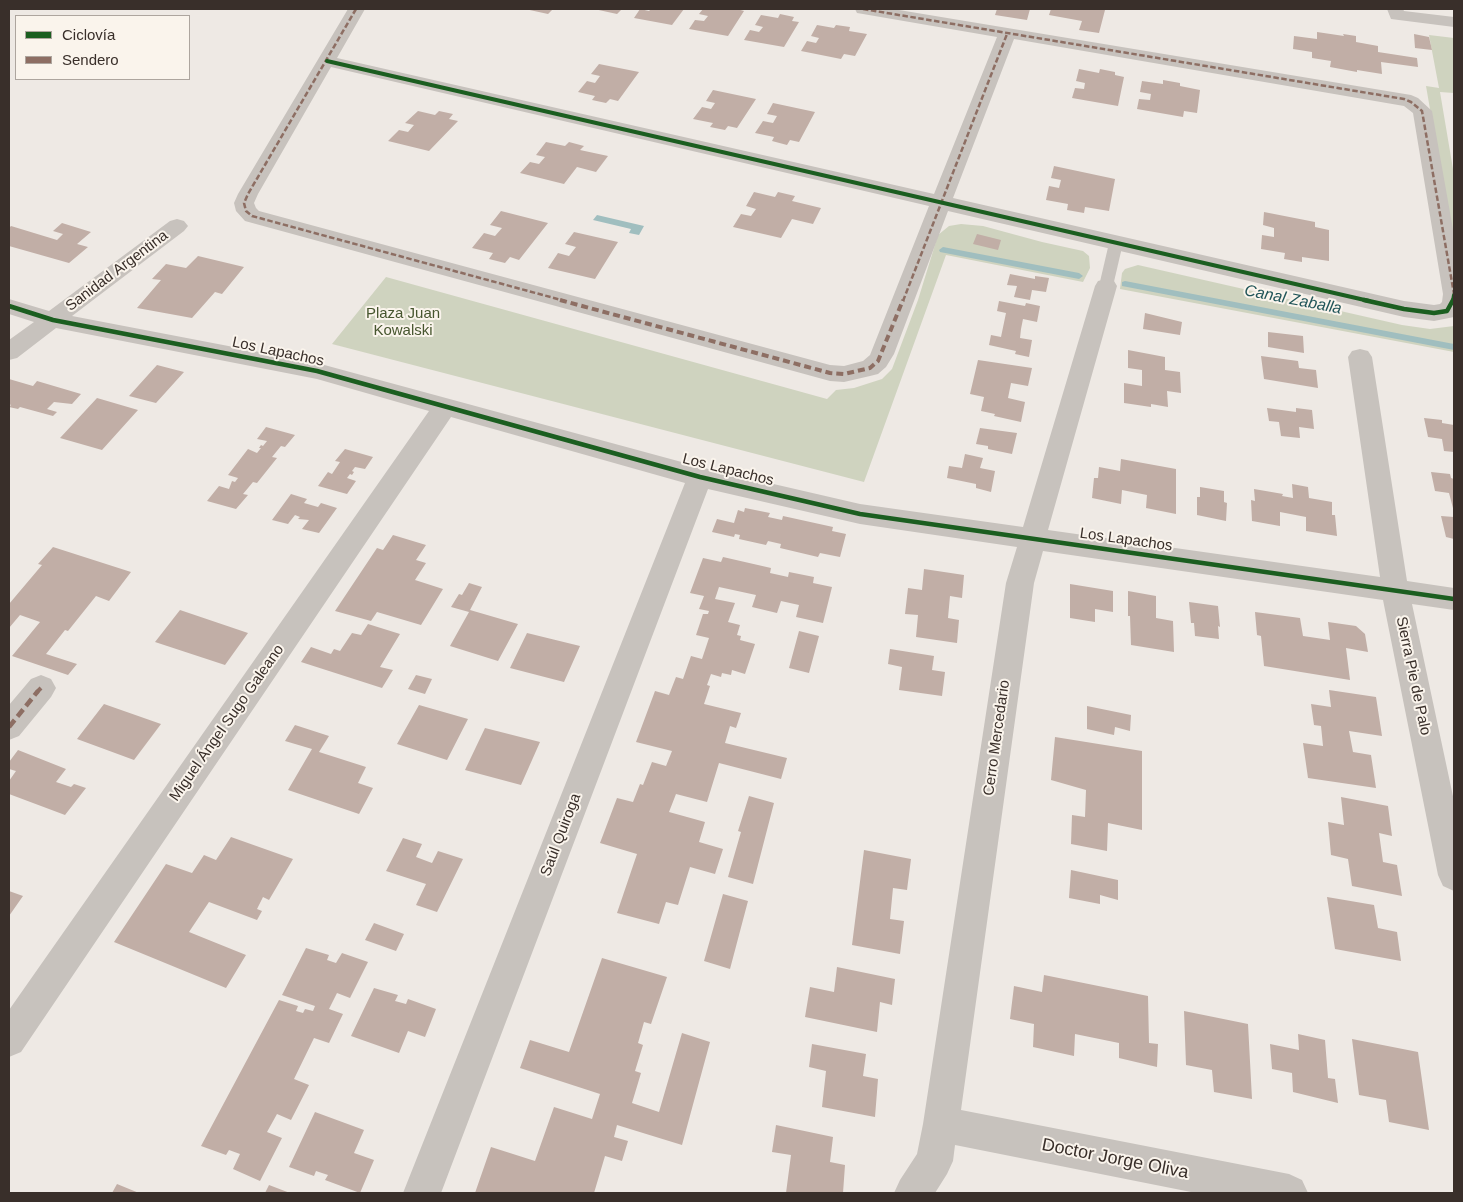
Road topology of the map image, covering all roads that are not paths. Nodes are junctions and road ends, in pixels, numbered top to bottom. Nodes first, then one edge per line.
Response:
1 (356, 9) edge
2 (863, 9) edge
3 (1396, 12) edge
4 (1454, 22) edge
5 (1008, 34) junction
6 (327, 61) junction
7 (943, 203) junction
8 (177, 226) dead end
9 (1116, 243) junction
10 (1106, 286) joint
11 (1454, 295) edge
12 (9, 306) edge
13 (53, 320) junction
14 (9, 352) edge
15 (1360, 357) dead end
16 (445, 407) junction
17 (700, 477) junction
18 (1034, 540) junction
19 (1395, 590) junction
20 (1454, 599) edge
21 (41, 688) dead end
22 (9, 727) edge
23 (1454, 875) edge
24 (9, 1040) edge
25 (941, 1124) junction
26 (422, 1193) edge
27 (913, 1193) edge
28 (1289, 1193) edge

1 - 6 street
2 - 5 street
3 - 4 street
5 - 7 street
5 - 11 street
6 - 7 street
6 - 7 street
7 - 9 street
8 - 13 street, Sanidad Argentina
9 - 10 lane
9 - 11 street
10 - 18 street, Cerro Mercedario
12 - 13 street, Los Lapachos
13 - 14 street, Sanidad Argentina
13 - 16 street, Los Lapachos
15 - 19 street, Sierra Pie de Palo
16 - 17 street, Los Lapachos
16 - 24 street, Miguel Ángel Sugo Galeano
17 - 18 street, Los Lapachos
17 - 26 street, Saúl Quiroga
18 - 19 street, Los Lapachos
18 - 25 street, Cerro Mercedario
19 - 20 street, Los Lapachos
19 - 23 street, Sierra Pie de Palo
21 - 22 street
25 - 27 street, Cerro Mercedario
25 - 28 street, Doctor Jorge Oliva

